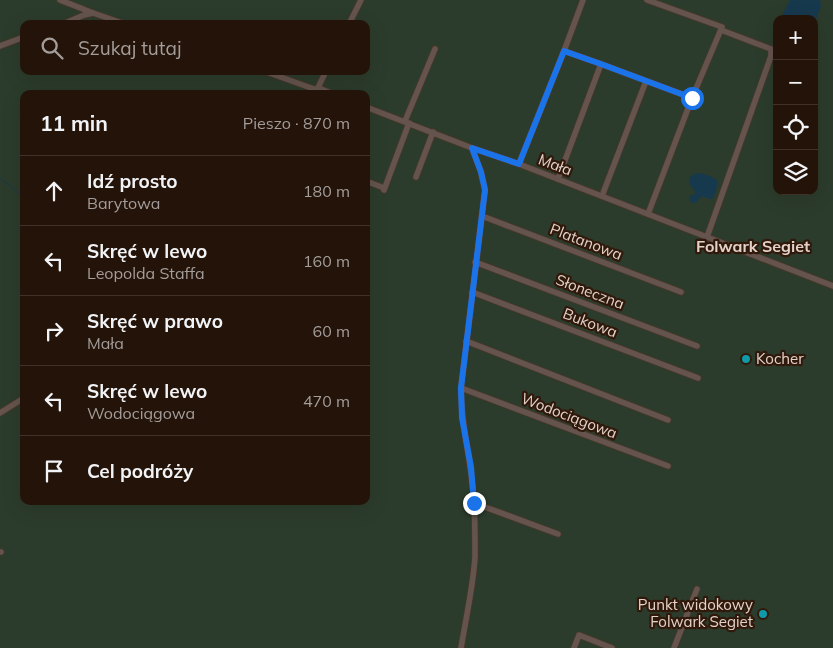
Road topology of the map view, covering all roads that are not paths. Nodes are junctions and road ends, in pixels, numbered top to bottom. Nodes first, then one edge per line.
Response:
1 (60, 0) edge
2 (361, 0) edge
3 (583, 0) edge
4 (647, 0) edge
5 (93, 14) junction
6 (72, 20) edge
7 (112, 20) edge
8 (351, 20) edge
9 (721, 30) junction
10 (20, 38) edge
11 (0, 46) edge
12 (435, 49) dead end
13 (564, 51) junction
14 (601, 64) junction
15 (274, 75) edge
16 (324, 75) edge
17 (646, 81) junction
18 (313, 90) edge
19 (316, 90) edge
20 (692, 98) junction
21 (370, 108) edge
22 (407, 122) junction
23 (433, 132) junction
24 (472, 148) junction
25 (519, 164) junction
26 (416, 177) dead end
27 (558, 179) junction
28 (370, 183) edge
29 (602, 196) junction
30 (648, 214) junction
31 (482, 216) junction
32 (707, 237) junction
33 (475, 262) junction
34 (833, 286) edge
35 (472, 292) junction
36 (681, 292) dead end
37 (466, 341) junction
38 (697, 346) dead end
39 (698, 378) dead end
40 (461, 388) junction
41 (20, 400) edge
42 (0, 413) edge
43 (668, 420) dead end
44 (668, 466) dead end
45 (474, 503) junction
46 (558, 534) dead end
47 (696, 588) dead end
48 (461, 648) edge
49 (574, 648) edge
50 (612, 648) edge
51 (674, 648) edge

1 - 5 street
2 - 8 street
3 - 13 street
4 - 9 street
5 - 6 street
5 - 7 street
9 - 20 street
9 - 32 street
10 - 11 street
12 - 22 street
13 - 14 street
13 - 25 street
14 - 17 street
14 - 27 street
15 - 18 street
16 - 19 street
17 - 20 street
17 - 29 street
20 - 30 street
21 - 22 street, Mała
22 - 23 street, Mała
22 - 28 street
23 - 24 street, Mała
23 - 26 street
24 - 25 street, Mała
24 - 31 street
25 - 27 street, Mała
27 - 29 street, Mała
29 - 30 street, Mała
30 - 32 street, Mała
31 - 33 street
31 - 36 street, Platanowa
32 - 34 street, Mała
33 - 35 street
33 - 38 street, Słoneczna
35 - 37 street
35 - 39 street, Bukowa
37 - 40 street
37 - 43 street
40 - 44 street, Wodociągowa
40 - 45 street
41 - 42 street
45 - 46 street
45 - 48 street
47 - 51 street
49 - 50 street

